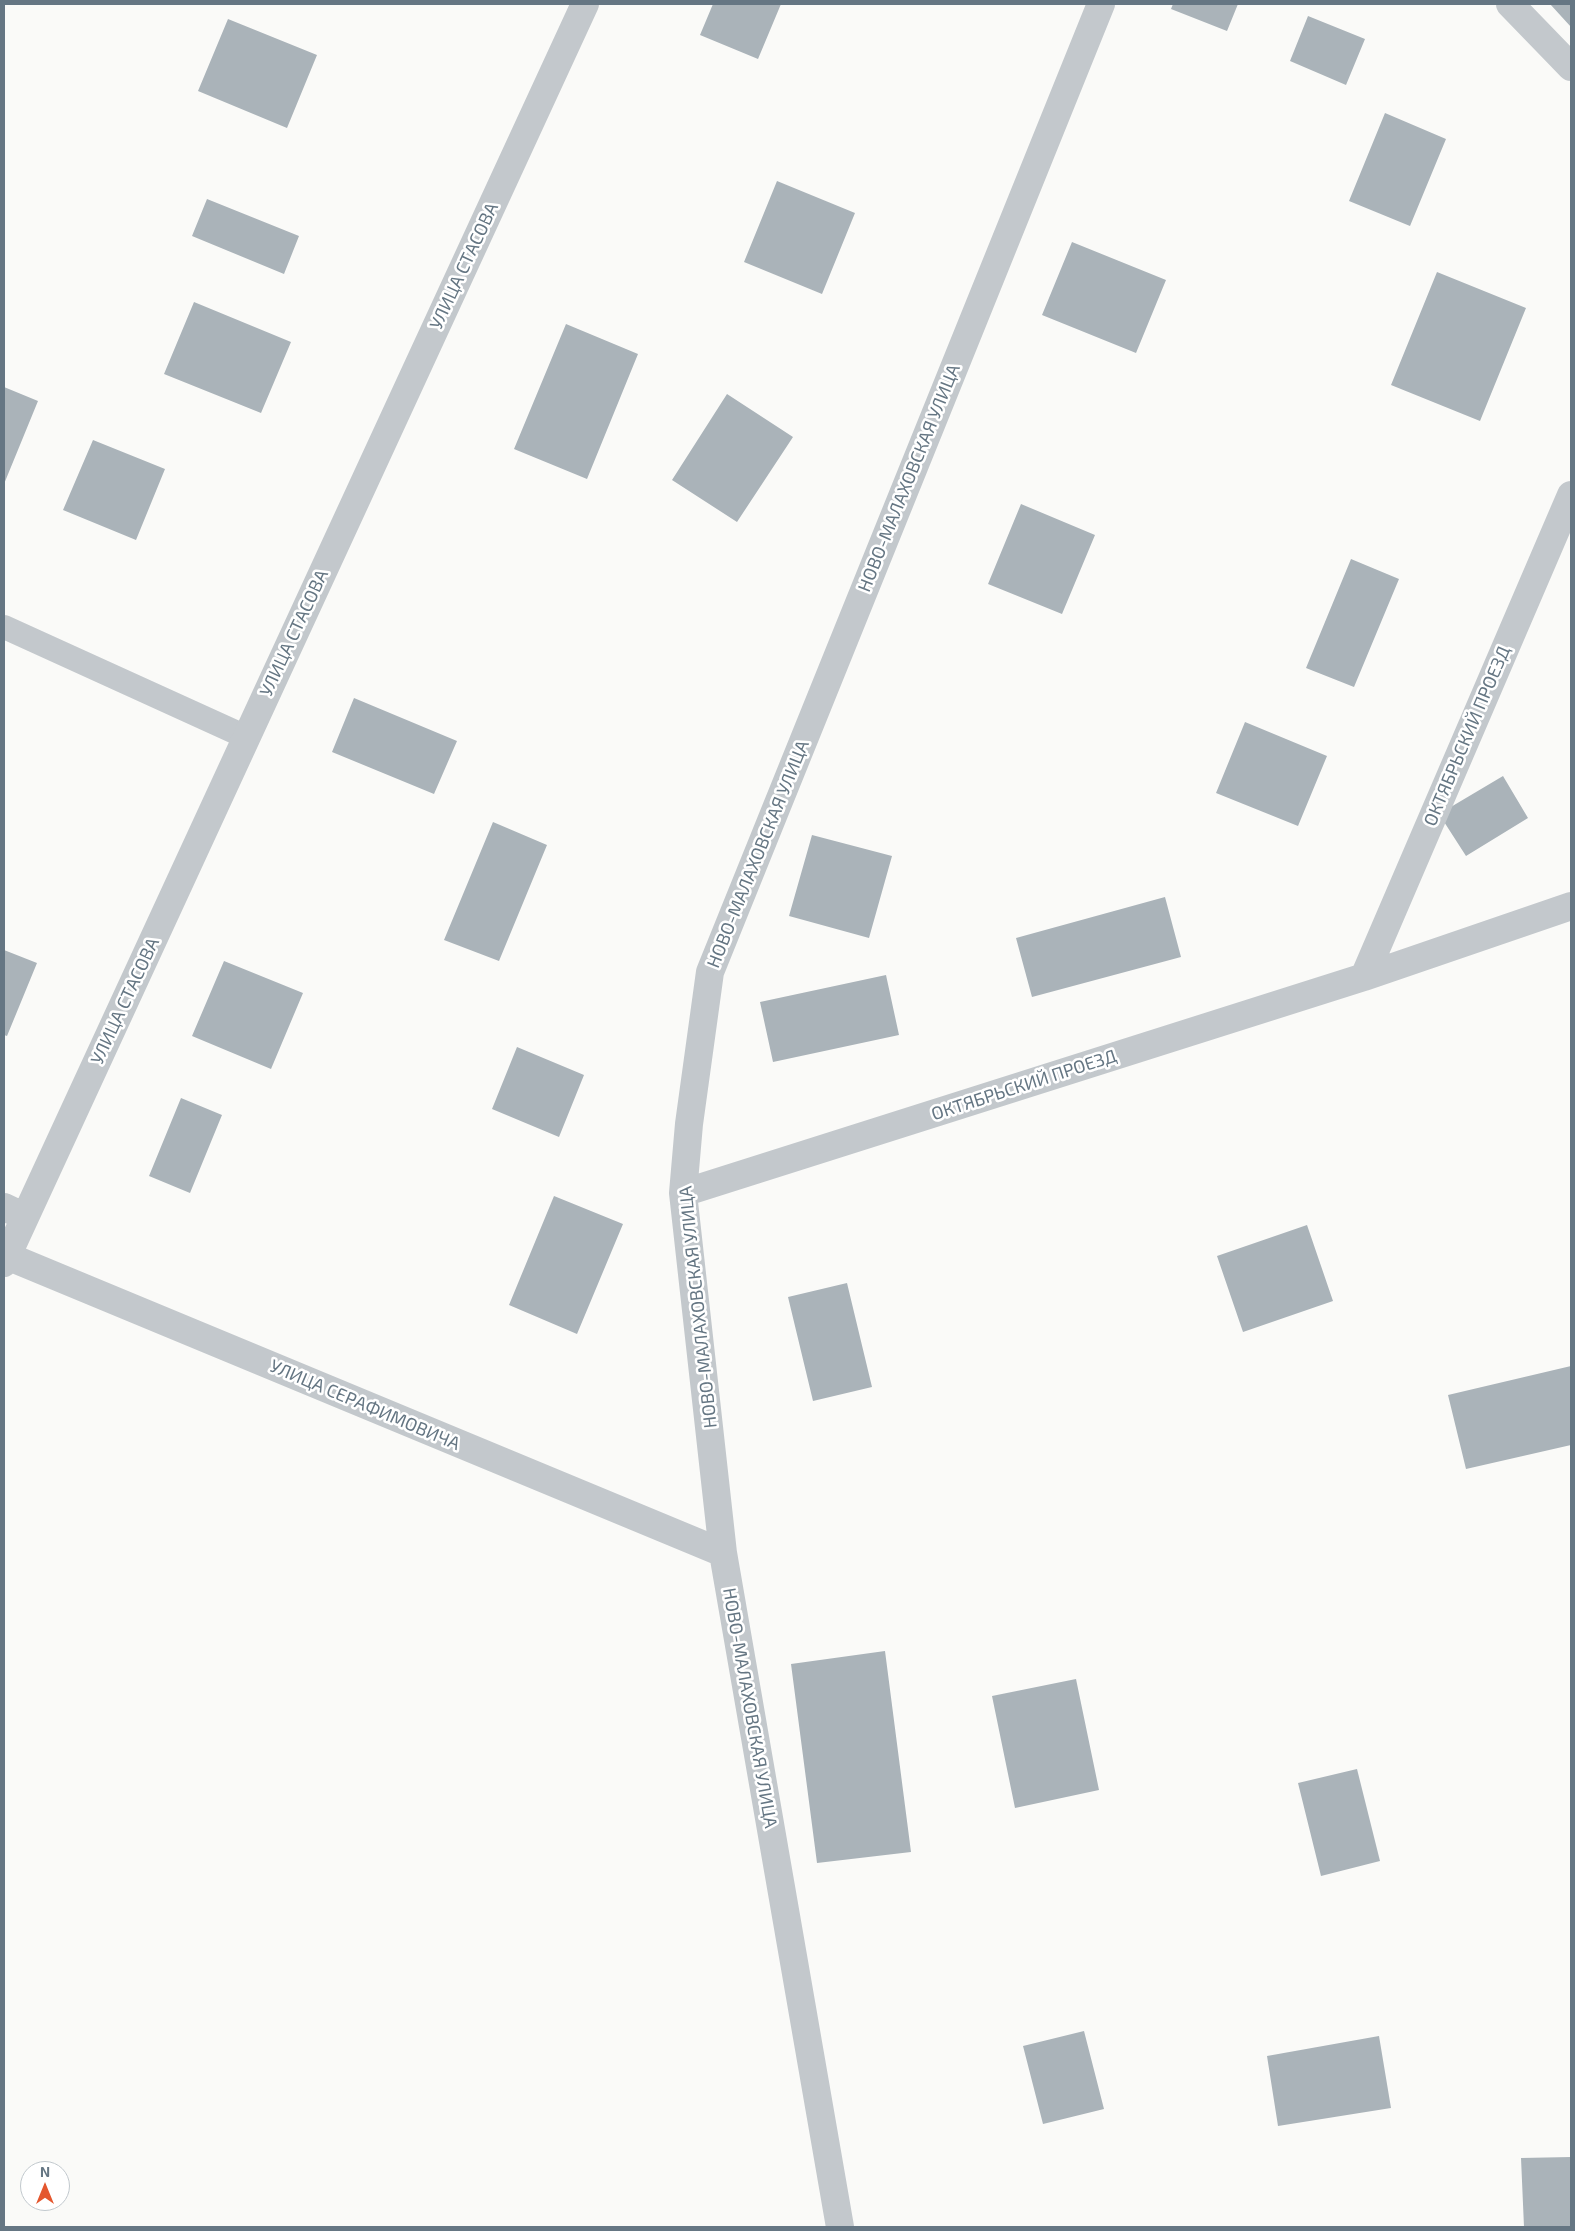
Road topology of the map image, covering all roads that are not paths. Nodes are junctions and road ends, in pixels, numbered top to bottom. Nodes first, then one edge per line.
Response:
1 (585, 4) edge
2 (1101, 4) edge
3 (1510, 4) edge
4 (1571, 67) edge
5 (1571, 495) edge
6 (4, 627) edge
7 (246, 737) junction
8 (1571, 906) edge
9 (1364, 977) junction
10 (684, 1192) junction
11 (14, 1212) edge
12 (5, 1259) edge
13 (723, 1553) junction
14 (840, 2227) edge

1 - 7 street, УЛИЦА СТАСОВА
2 - 10 street, НОВО-МАЛАХОВСКАЯ УЛИЦА
3 - 4 street
5 - 9 street, ОКТЯБРЬСКИЙ ПРОЕЗД
6 - 7 lane
7 - 11 street, УЛИЦА СТАСОВА
8 - 9 street, ОКТЯБРЬСКИЙ ПРОЕЗД
9 - 10 street, ОКТЯБРЬСКИЙ ПРОЕЗД
10 - 13 street, НОВО-МАЛАХОВСКАЯ УЛИЦА
11 - 12 street, УЛИЦА СТАСОВА
12 - 13 street, УЛИЦА СЕРАФИМОВИЧА
13 - 14 street, НОВО-МАЛАХОВСКАЯ УЛИЦА

